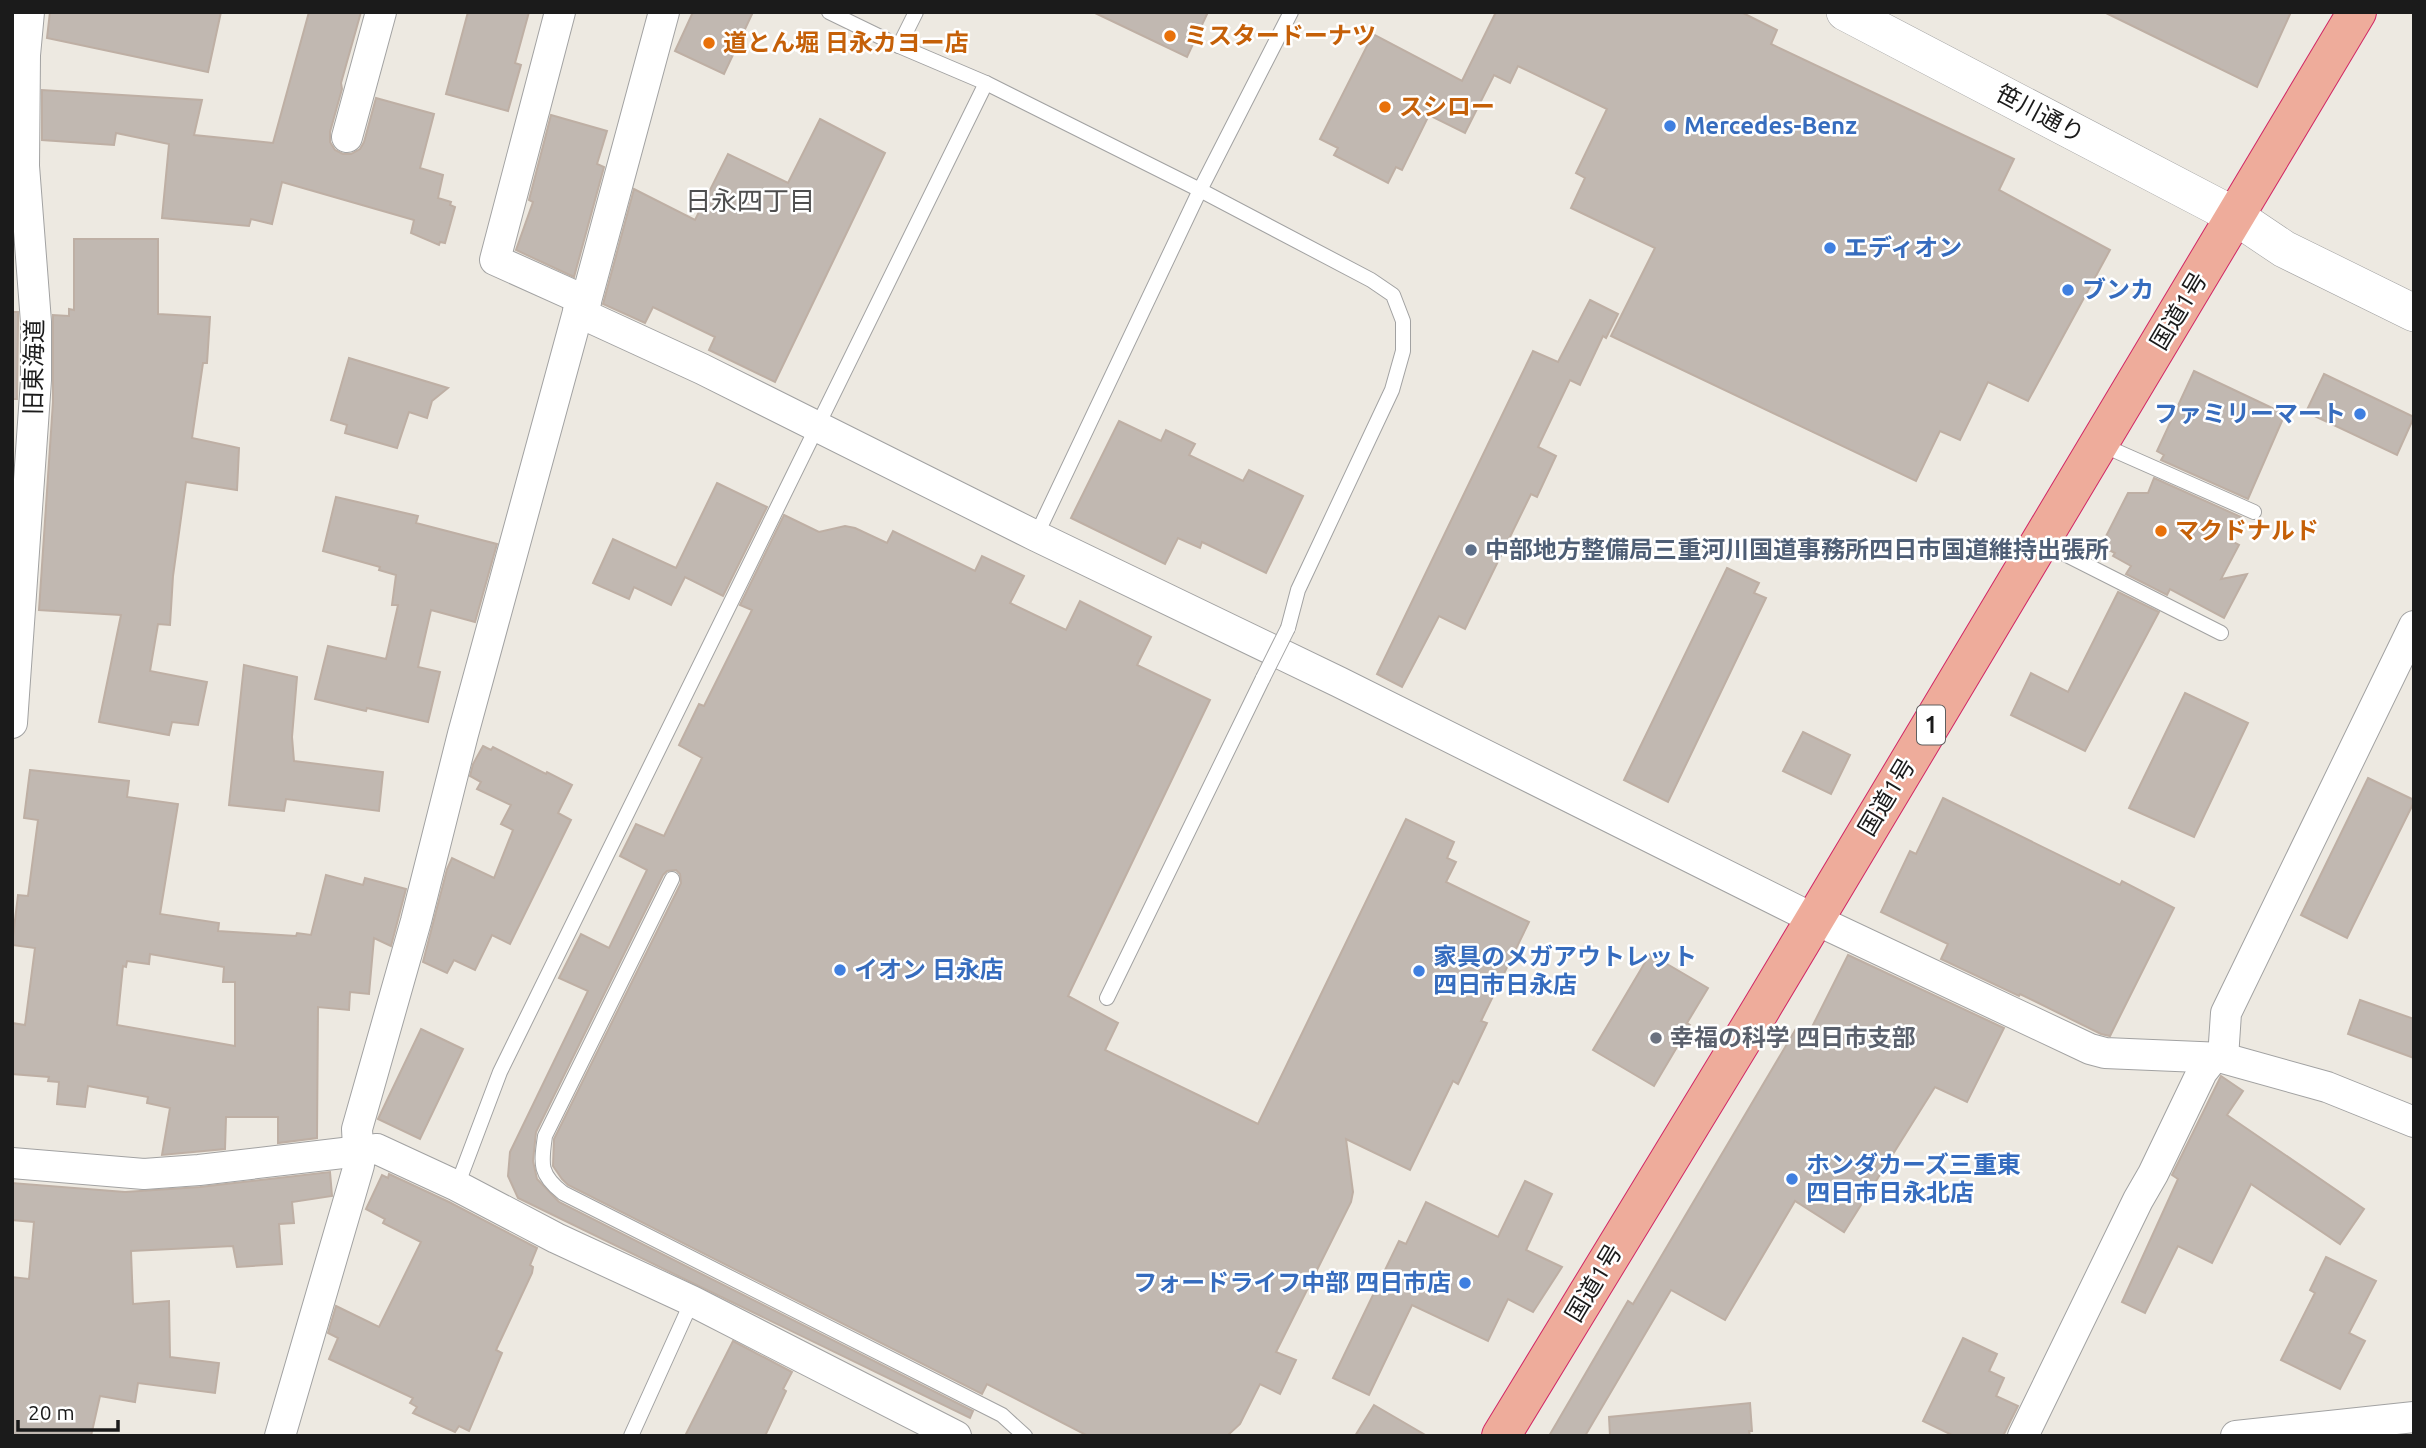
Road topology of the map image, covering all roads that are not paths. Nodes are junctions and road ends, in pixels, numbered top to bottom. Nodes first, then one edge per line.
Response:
1 (29, 12) edge
2 (381, 12) edge
3 (560, 12) edge
4 (664, 12) edge
5 (829, 12) edge
6 (916, 12) edge
7 (1291, 12) edge
8 (1845, 12) edge
9 (2357, 12) edge
10 (899, 46) junction
11 (985, 83) junction
12 (18, 108) edge
13 (347, 137) dead end
14 (1200, 190) junction
15 (2235, 216) junction
16 (582, 306) junction
17 (2414, 313) edge
18 (816, 428) junction
19 (2099, 443) junction
20 (2254, 512) dead end
21 (1036, 536) junction
22 (2041, 542) junction
23 (17, 604) edge
24 (2414, 626) edge
25 (2221, 633) dead end
26 (12, 723) edge
27 (672, 879) dead end
28 (1814, 919) junction
29 (1107, 998) dead end
30 (2218, 1058) junction
31 (2414, 1122) edge
32 (358, 1151) junction
33 (12, 1163) edge
34 (457, 1186) junction
35 (692, 1301) junction
36 (2414, 1418) edge
37 (281, 1436) edge
38 (631, 1436) edge
39 (956, 1436) edge
40 (1026, 1436) edge
41 (1501, 1436) edge
42 (2023, 1436) edge
43 (2236, 1436) edge

1 - 12 street, 旧東海道
2 - 13 street
3 - 16 street
4 - 16 street
5 - 10 lane
6 - 10 lane
7 - 14 lane
8 - 15 street, 笹川通り
9 - 15 highway, 国道1号 / 1
10 - 11 lane
11 - 14 lane
11 - 18 lane
12 - 23 street, 旧東海道
14 - 21 lane
14 - 29 lane, bridge
15 - 17 street, 笹川通り
15 - 19 highway, 国道1号 / 1
16 - 18 street
16 - 32 street
18 - 21 street
18 - 34 lane
19 - 20 lane
19 - 22 highway, 国道1号 / 1
21 - 28 street
22 - 25 lane
22 - 28 highway, 国道1号 / 1
23 - 26 street, 旧東海道
24 - 30 street
27 - 40 lane
28 - 30 street
28 - 41 highway, 国道1号 / 1
30 - 31 street
30 - 42 street
32 - 33 street
32 - 34 street
32 - 37 street
34 - 35 street
35 - 38 lane
35 - 39 street
36 - 43 street

